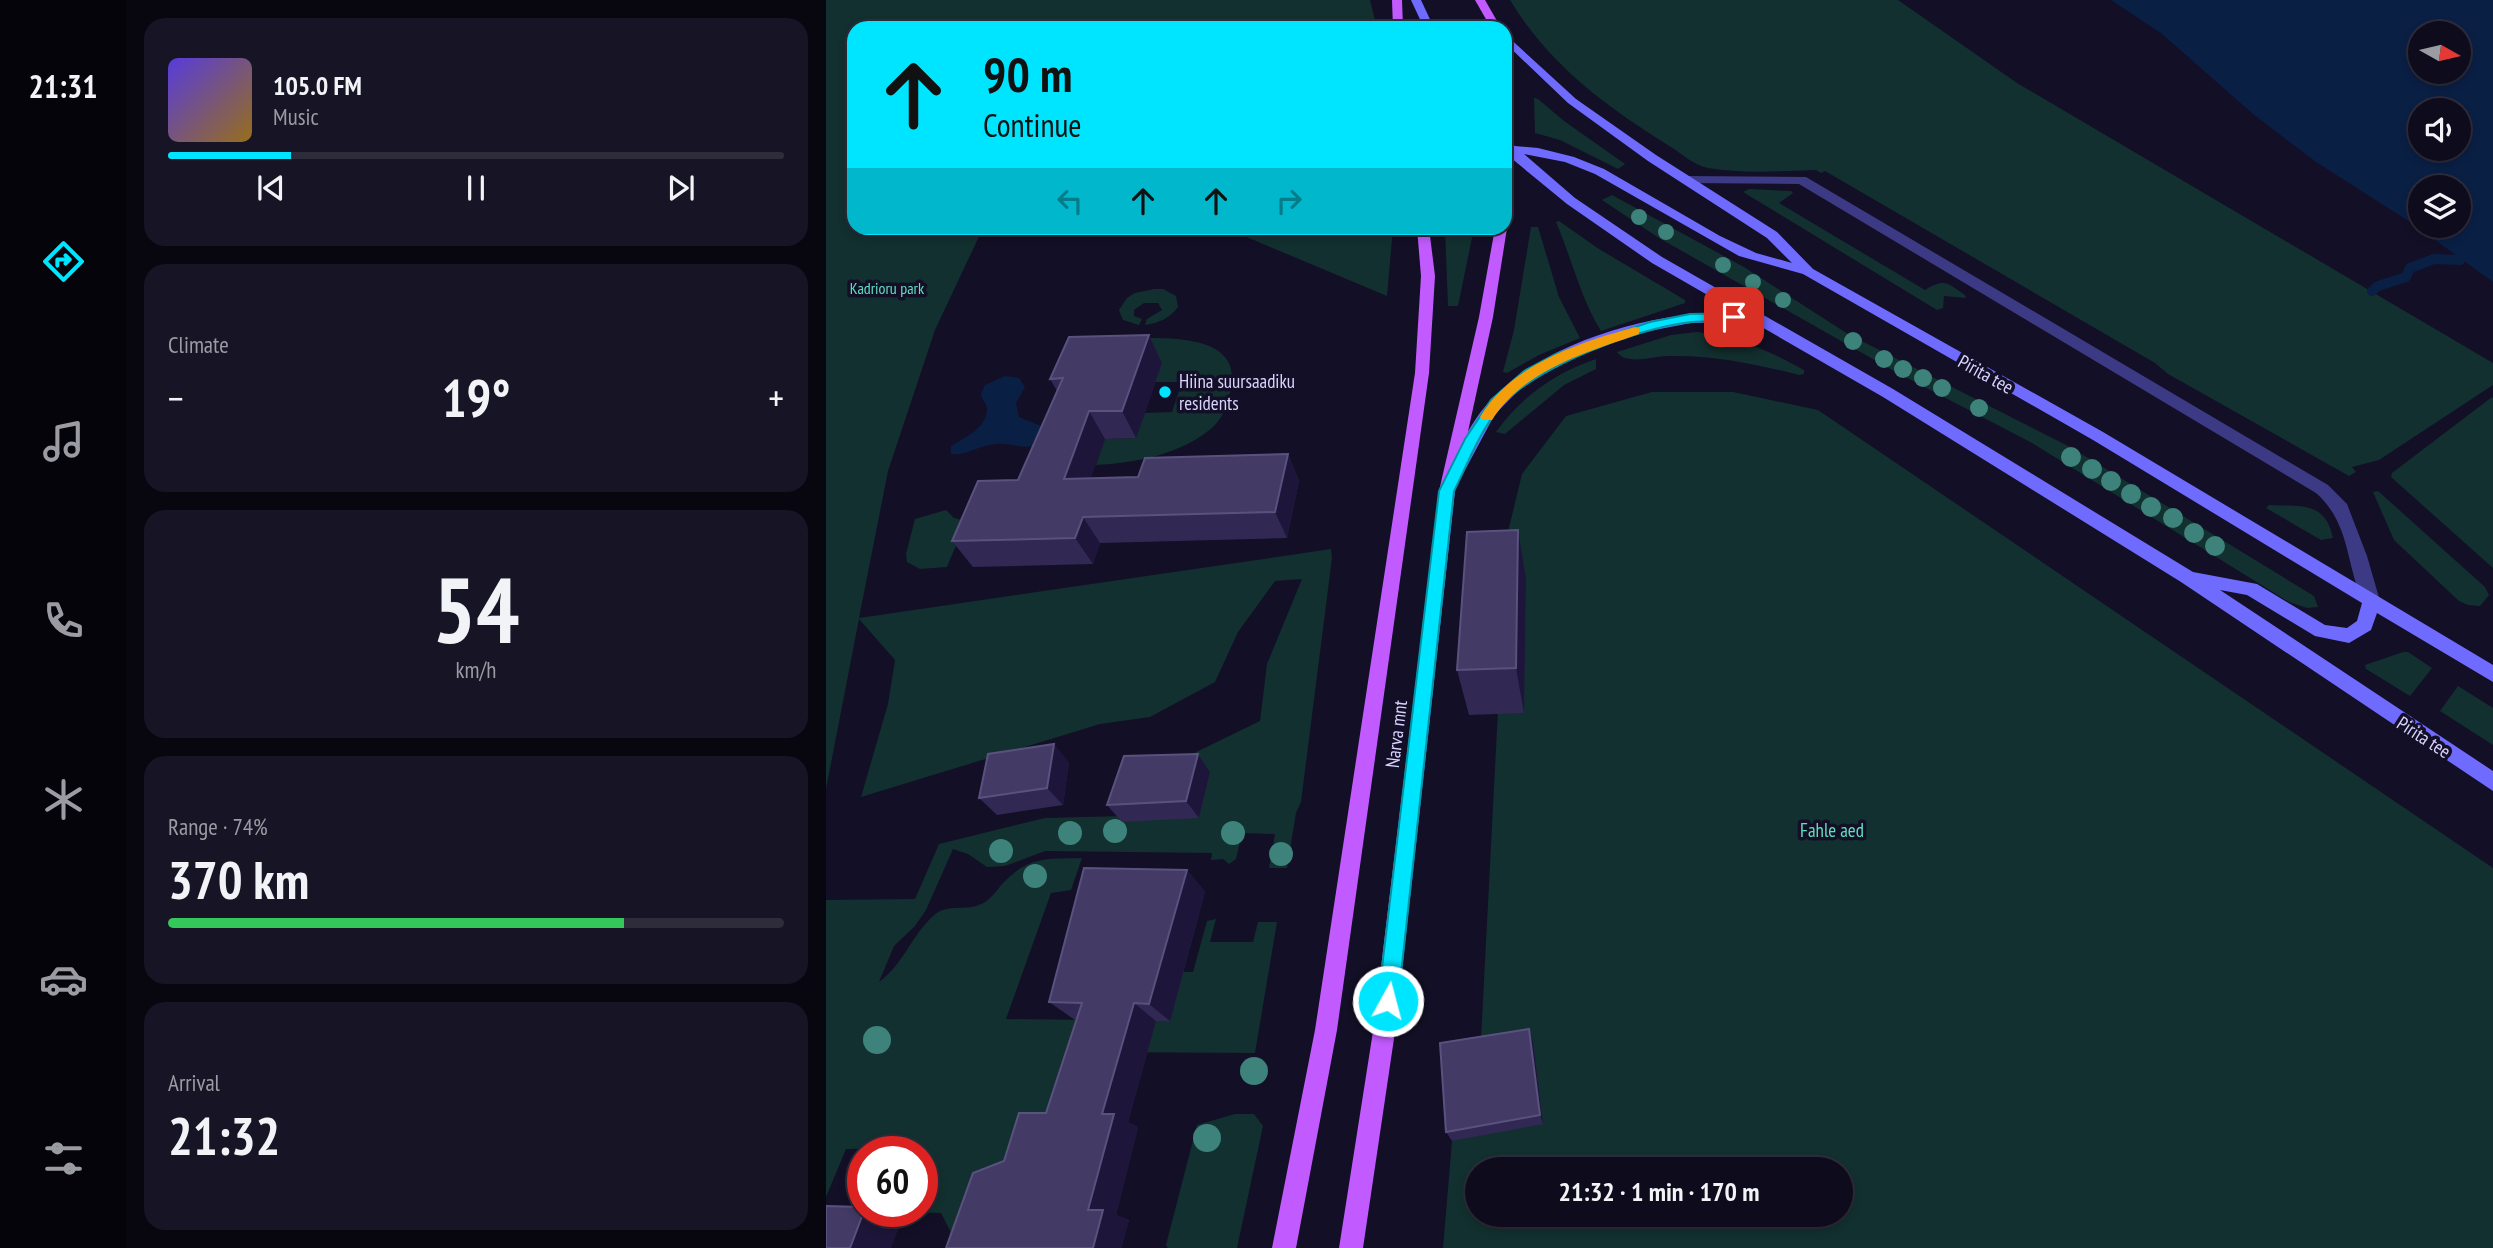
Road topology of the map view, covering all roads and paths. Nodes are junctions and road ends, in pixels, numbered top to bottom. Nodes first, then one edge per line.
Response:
1 (1397, 0) edge
2 (1416, 0) edge
3 (1480, 0) edge
4 (1398, 21) edge
5 (1426, 21) edge
6 (1492, 21) edge
7 (1512, 44) edge
8 (1512, 148) edge
9 (1512, 152) edge
10 (1688, 180) junction
11 (1424, 235) edge
12 (1500, 235) edge
13 (1808, 272) junction
14 (1756, 317) junction
15 (1447, 491) junction
16 (2186, 578) junction
17 (2371, 601) junction
18 (2493, 674) edge
19 (2493, 782) edge
20 (1284, 1248) edge
21 (1351, 1248) edge

1 - 4 main road
2 - 5 main road
3 - 6 main road
7 - 10 main road, Pirita tee
8 - 13 main road
9 - 14 main road, Pirita tee
10 - 13 main road, Pirita tee
10 - 17 lane
11 - 20 main road, Narva mnt
12 - 15 main road, Narva mnt
13 - 17 main road, Pirita tee
14 - 15 main road
14 - 16 main road, Pirita tee
15 - 21 main road, Narva mnt
16 - 17 main road
16 - 19 main road, Pirita tee
17 - 18 main road, Pirita tee

